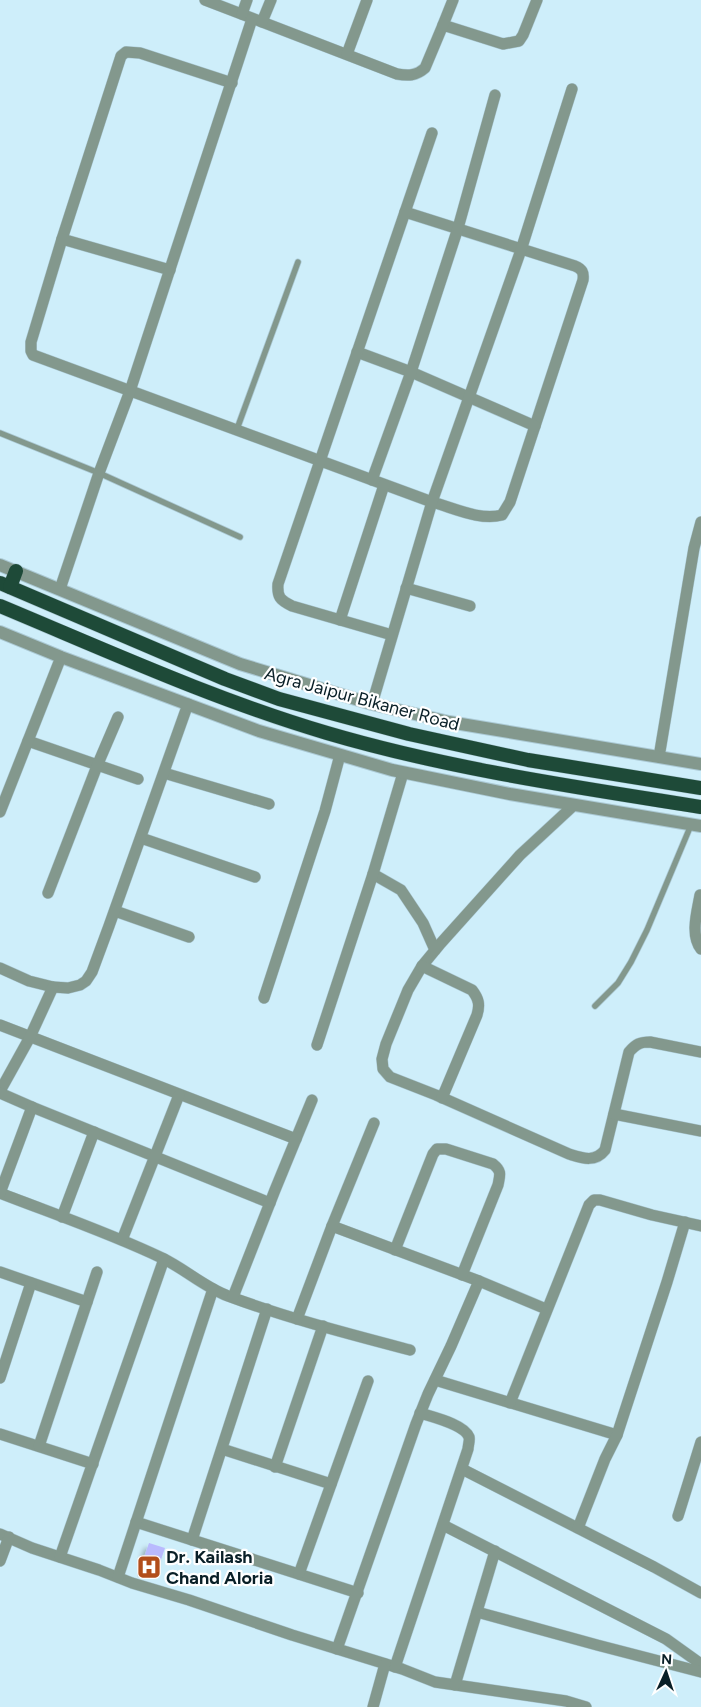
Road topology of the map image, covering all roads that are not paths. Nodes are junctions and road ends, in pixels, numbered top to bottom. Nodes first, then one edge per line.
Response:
1 (206, 0) edge
2 (247, 0) edge
3 (271, 0) edge
4 (367, 0) edge
5 (452, 0) edge
6 (537, 0) edge
7 (252, 18) junction
8 (443, 25) junction
9 (346, 54) junction
10 (232, 83) junction
11 (572, 89) dead end
12 (495, 95) dead end
13 (432, 133) dead end
14 (405, 212) junction
15 (458, 228) junction
16 (62, 239) junction
17 (520, 250) junction
18 (298, 262) dead end
19 (170, 270) junction
20 (357, 352) junction
21 (411, 372) junction
22 (130, 392) junction
23 (469, 398) junction
24 (535, 426) junction
25 (237, 429) junction
26 (0, 433) edge
27 (320, 461) junction
28 (99, 473) junction
29 (372, 480) junction
30 (384, 485) junction
31 (432, 502) junction
32 (701, 522) edge
33 (240, 537) dead end
34 (0, 565) edge
35 (16, 571) junction
36 (5, 585) edge
37 (406, 588) junction
38 (60, 590) junction
39 (0, 606) edge
40 (470, 606) dead end
41 (340, 620) junction
42 (0, 632) edge
43 (392, 635) junction
44 (61, 657) junction
45 (188, 704) junction
46 (372, 704) junction
47 (118, 718) dead end
48 (28, 741) junction
49 (340, 755) junction
50 (659, 757) junction
51 (701, 764) edge
52 (97, 766) junction
53 (164, 772) junction
54 (403, 772) junction
55 (138, 779) dead end
56 (701, 788) edge
57 (270, 804) dead end
58 (574, 805) junction
59 (701, 807) edge
60 (0, 812) edge
61 (696, 826) edge
62 (141, 838) junction
63 (373, 874) junction
64 (255, 877) dead end
65 (48, 893) dead end
66 (700, 895) dead end
67 (115, 911) junction
68 (190, 937) dead end
69 (701, 949) edge
70 (435, 950) junction
71 (422, 966) junction
72 (0, 968) edge
73 (53, 987) junction
74 (264, 998) dead end
75 (594, 1006) dead end
76 (0, 1025) edge
77 (30, 1037) junction
78 (317, 1045) dead end
79 (701, 1052) edge
80 (0, 1092) edge
81 (179, 1095) junction
82 (442, 1098) junction
83 (312, 1100) dead end
84 (32, 1107) junction
85 (614, 1114) junction
86 (374, 1123) dead end
87 (701, 1130) edge
88 (94, 1132) junction
89 (296, 1139) junction
90 (154, 1157) junction
91 (0, 1193) edge
92 (270, 1203) junction
93 (62, 1217) junction
94 (685, 1222) junction
95 (332, 1226) junction
96 (701, 1226) edge
97 (122, 1240) junction
98 (395, 1250) junction
99 (164, 1259) junction
100 (0, 1272) edge
101 (97, 1272) dead end
102 (462, 1274) junction
103 (479, 1281) junction
104 (31, 1283) junction
105 (213, 1289) junction
106 (233, 1298) junction
107 (87, 1302) junction
108 (267, 1309) junction
109 (546, 1309) junction
110 (297, 1319) junction
111 (323, 1326) junction
112 (410, 1350) dead end
113 (0, 1378) edge
114 (434, 1380) junction
115 (368, 1381) dead end
116 (510, 1403) junction
117 (420, 1413) junction
118 (0, 1434) edge
119 (617, 1435) junction
120 (701, 1442) edge
121 (39, 1446) junction
122 (222, 1449) junction
123 (93, 1464) junction
124 (275, 1467) junction
125 (462, 1469) junction
126 (331, 1484) junction
127 (678, 1516) dead end
128 (136, 1522) junction
129 (443, 1525) junction
130 (578, 1528) junction
131 (4, 1536) edge
132 (192, 1540) junction
133 (496, 1551) junction
134 (60, 1557) junction
135 (0, 1561) edge
136 (299, 1574) junction
137 (118, 1577) junction
138 (358, 1593) junction
139 (701, 1593) edge
140 (477, 1612) junction
141 (337, 1649) junction
142 (701, 1664) edge
143 (390, 1666) junction
144 (701, 1672) edge
145 (455, 1685) junction
146 (565, 1704) edge
147 (373, 1707) edge
148 (586, 1707) edge

1 - 7 street
2 - 7 street
3 - 7 street
4 - 9 street
5 - 8 street
6 - 8 street
7 - 9 street
7 - 10 street
8 - 9 street
10 - 16 street
10 - 19 street
11 - 17 street
12 - 15 street
13 - 14 street
14 - 15 street
14 - 20 street
15 - 17 street
15 - 21 street
16 - 19 street
16 - 22 street
17 - 23 street
17 - 24 street
18 - 25 lane
19 - 22 street
20 - 21 street
20 - 27 street
21 - 23 street
21 - 29 street
22 - 25 street
22 - 28 street
23 - 24 street
23 - 31 street
24 - 31 street
25 - 27 street
26 - 28 lane
27 - 29 street
27 - 41 street
28 - 33 lane
28 - 38 street
29 - 30 street
30 - 31 street
30 - 41 street
31 - 37 street
32 - 50 street
34 - 35 street
35 - 36 highway
35 - 38 street
36 - 56 highway, Agra Jaipur Bikaner Road
37 - 40 street
37 - 43 street
38 - 46 street
39 - 59 highway
41 - 43 street
42 - 44 street
43 - 46 street
44 - 45 street
44 - 48 street
45 - 49 street
45 - 53 street
46 - 50 street
47 - 52 street
48 - 52 street
48 - 60 street
49 - 54 street
49 - 74 street
50 - 51 street
52 - 55 street
52 - 65 street
53 - 57 street
53 - 62 street
54 - 58 street
54 - 63 street
58 - 61 street
58 - 70 street
61 - 75 lane
62 - 64 street
62 - 67 street
63 - 70 street
63 - 78 street
66 - 69 street
67 - 68 street
67 - 73 street
70 - 71 street
71 - 82 street
71 - 82 street
72 - 73 street
73 - 77 street
76 - 77 street
77 - 80 street
77 - 81 street
79 - 85 street
80 - 84 street
81 - 89 street
81 - 90 street
82 - 85 street
83 - 89 street
84 - 88 street
84 - 91 street
85 - 87 street
86 - 95 street
88 - 90 street
88 - 93 street
89 - 92 street
90 - 92 street
90 - 97 street
91 - 93 street
92 - 106 street
93 - 97 street
94 - 96 street
94 - 109 street
94 - 119 street
95 - 98 street
95 - 110 street
97 - 99 street
98 - 102 street
98 - 102 street
99 - 105 street
99 - 123 street
100 - 104 street
101 - 107 street
102 - 103 street
103 - 109 street
103 - 114 street
104 - 107 street
104 - 113 street
105 - 106 street
105 - 128 street
106 - 108 street
107 - 121 street
108 - 110 street
108 - 122 street
109 - 116 street
110 - 111 street
111 - 112 street
111 - 124 street
114 - 116 street
114 - 117 street
115 - 126 street
116 - 119 street
117 - 125 street
117 - 138 street
118 - 121 street
119 - 130 street
120 - 127 street
121 - 123 street
122 - 124 street
122 - 132 street
123 - 134 street
124 - 126 street
125 - 129 street
125 - 130 street
126 - 136 street
128 - 132 street
128 - 137 street
129 - 133 street
129 - 143 street
130 - 139 street
131 - 134 street
131 - 135 street
132 - 136 street
133 - 140 street
133 - 142 street
134 - 137 street
136 - 138 street
137 - 141 street
138 - 141 street
140 - 144 street
140 - 145 street
141 - 143 street
143 - 145 street
143 - 147 street
145 - 146 street
146 - 148 street

